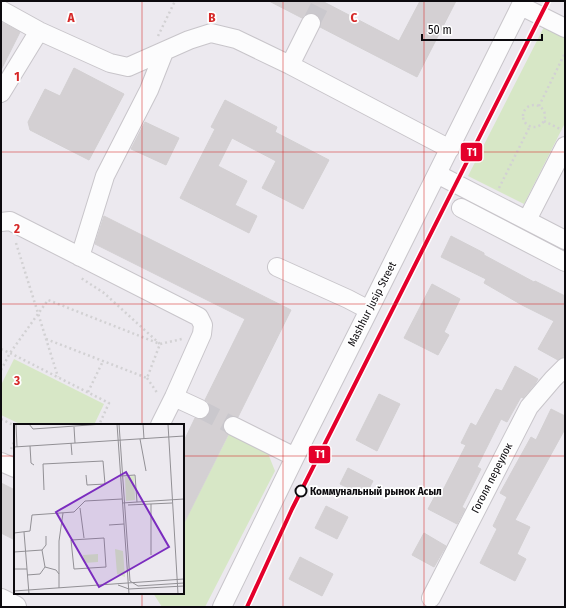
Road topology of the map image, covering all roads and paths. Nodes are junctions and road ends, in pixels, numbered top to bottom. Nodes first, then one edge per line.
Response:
1 (174, 1) edge
2 (522, 4) edge
3 (1, 10) edge
4 (311, 23) tunnel mouth
5 (565, 28) edge
6 (39, 31) junction
7 (164, 52) junction
8 (565, 53) edge
9 (146, 60) junction
10 (290, 65) junction
11 (1, 93) edge
12 (539, 106) junction
13 (544, 121) junction
14 (530, 126) junction
15 (565, 131) edge
16 (565, 146) edge
17 (450, 149) junction
18 (437, 174) junction
19 (498, 191) dead end
20 (461, 208) dead end
21 (527, 220) junction
22 (5, 221) edge
23 (565, 240) edge
24 (80, 257) junction
25 (565, 262) edge
26 (277, 267) dead end
27 (369, 310) junction
28 (38, 313) junction
29 (202, 334) junction
30 (46, 339) junction
31 (160, 344) junction
32 (1, 350) edge
33 (10, 353) junction
34 (102, 361) junction
35 (565, 367) edge
36 (1, 370) edge
37 (58, 377) junction
38 (88, 392) junction
39 (174, 397) junction
40 (200, 409) tunnel mouth
41 (1, 419) edge
42 (98, 424) edge
43 (160, 424) edge
44 (14, 426) edge
45 (233, 426) tunnel mouth
46 (295, 457) junction
47 (1, 462) edge
48 (14, 468) edge
49 (431, 598) dead end
50 (1, 600) edge
51 (15, 607) edge
52 (222, 607) edge

1 - 9 path
2 - 5 street
2 - 17 street, Mashhur Jusip Street
3 - 6 street
4 - 10 street
6 - 9 street
6 - 11 street
7 - 9 street
7 - 10 street
7 - 24 street
8 - 12 path
10 - 17 street
12 - 13 path
12 - 14 path
13 - 14 path
13 - 15 path
14 - 19 path
16 - 21 street
17 - 18 street, Mashhur Jusip Street
18 - 21 street
18 - 27 street, Mashhur Jusip Street
20 - 25 street
21 - 23 street
22 - 24 street
22 - 28 path
24 - 29 street
24 - 31 path
26 - 27 street
27 - 46 street, Mashhur Jusip Street
28 - 30 path
28 - 31 path
28 - 33 path
29 - 31 path
29 - 39 street
30 - 34 path
30 - 37 path
31 - 34 path
32 - 33 path
33 - 36 path
33 - 37 path
34 - 38 path
35 - 49 street, Гоголя переулок
37 - 38 path
38 - 42 path
39 - 40 street
39 - 43 street
41 - 44 path
45 - 46 street
46 - 52 street, Mashhur Jusip Street
47 - 48 street
50 - 51 main road

